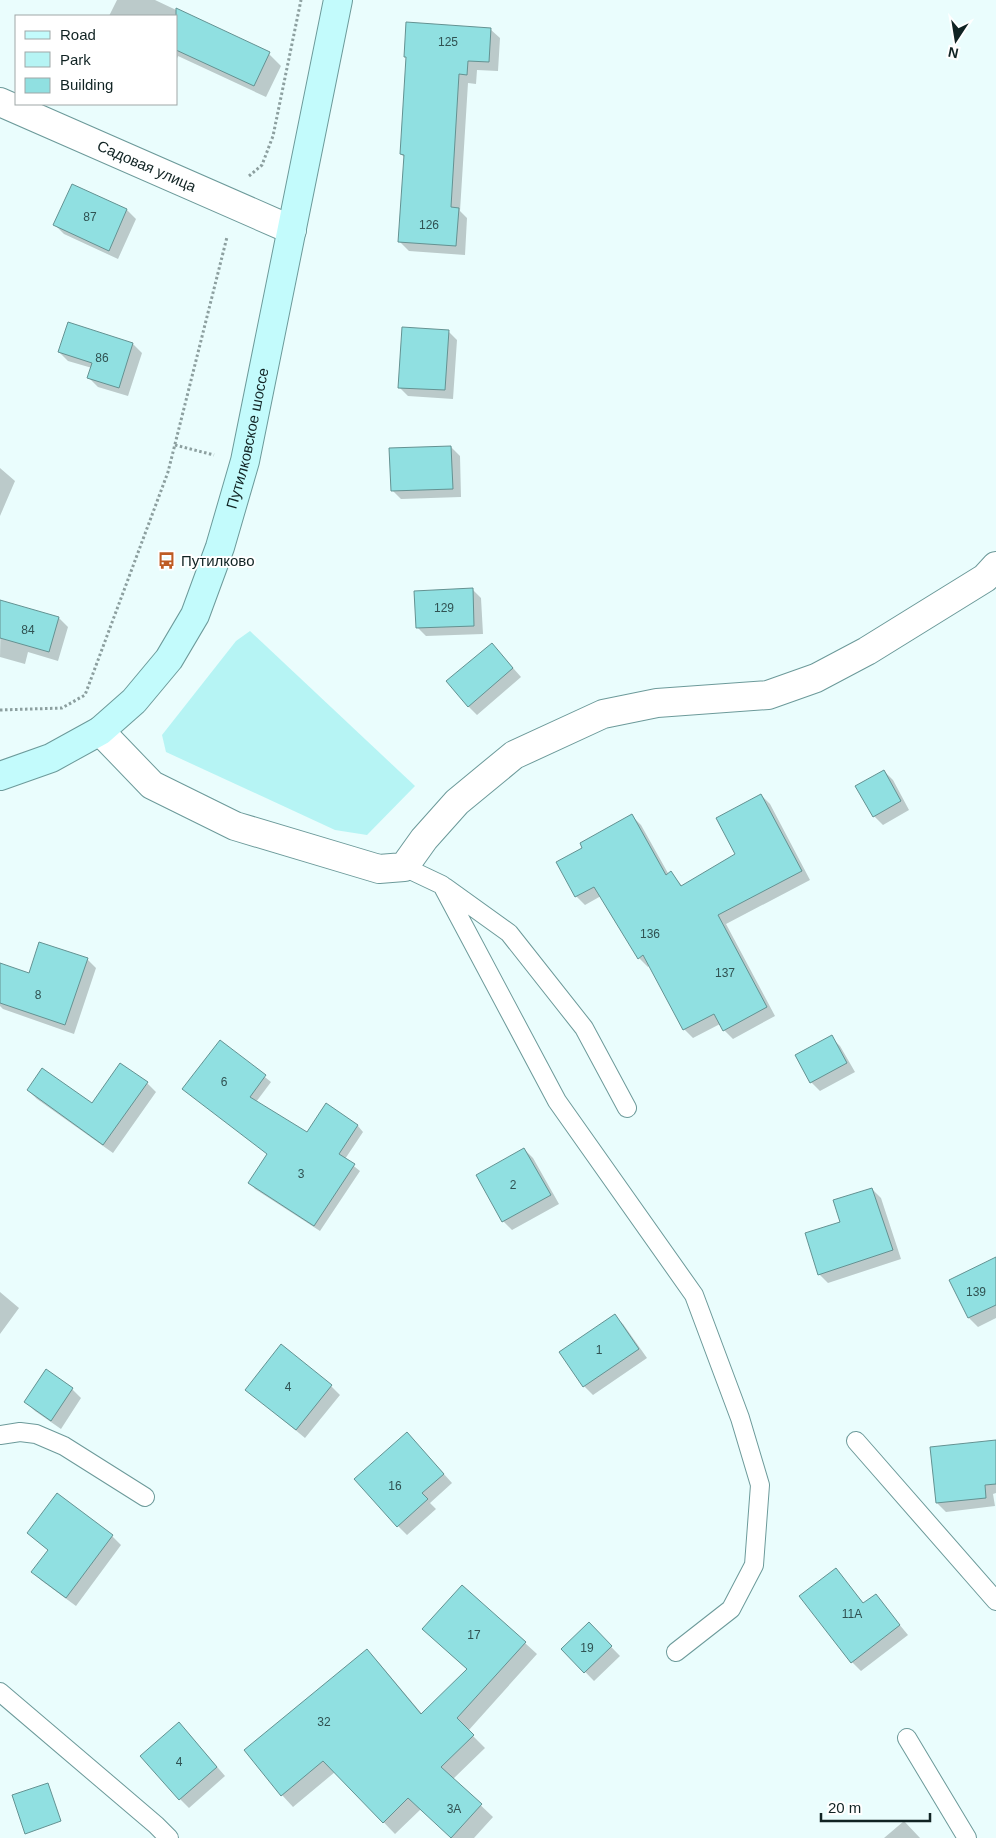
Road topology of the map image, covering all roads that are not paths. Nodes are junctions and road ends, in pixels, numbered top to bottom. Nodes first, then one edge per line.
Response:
1 (338, 0) edge
2 (0, 102) edge
3 (292, 230) junction
4 (996, 566) edge
5 (100, 731) junction
6 (0, 776) edge
7 (404, 867) junction
8 (442, 885) junction
9 (627, 1108) dead end
10 (0, 1435) edge
11 (856, 1442) dead end
12 (145, 1497) dead end
13 (996, 1601) edge
14 (676, 1652) dead end
15 (0, 1692) edge
16 (907, 1738) dead end
17 (169, 1838) edge
18 (967, 1838) edge

1 - 3 main road, Путилковское шоссе
2 - 3 street, Садовая улица
3 - 5 main road, Путилковское шоссе
4 - 7 street
5 - 6 main road, Путилковское шоссе
5 - 7 street
7 - 8 lane
8 - 9 lane
8 - 14 lane
10 - 12 lane
11 - 13 lane
15 - 17 lane
16 - 18 lane

